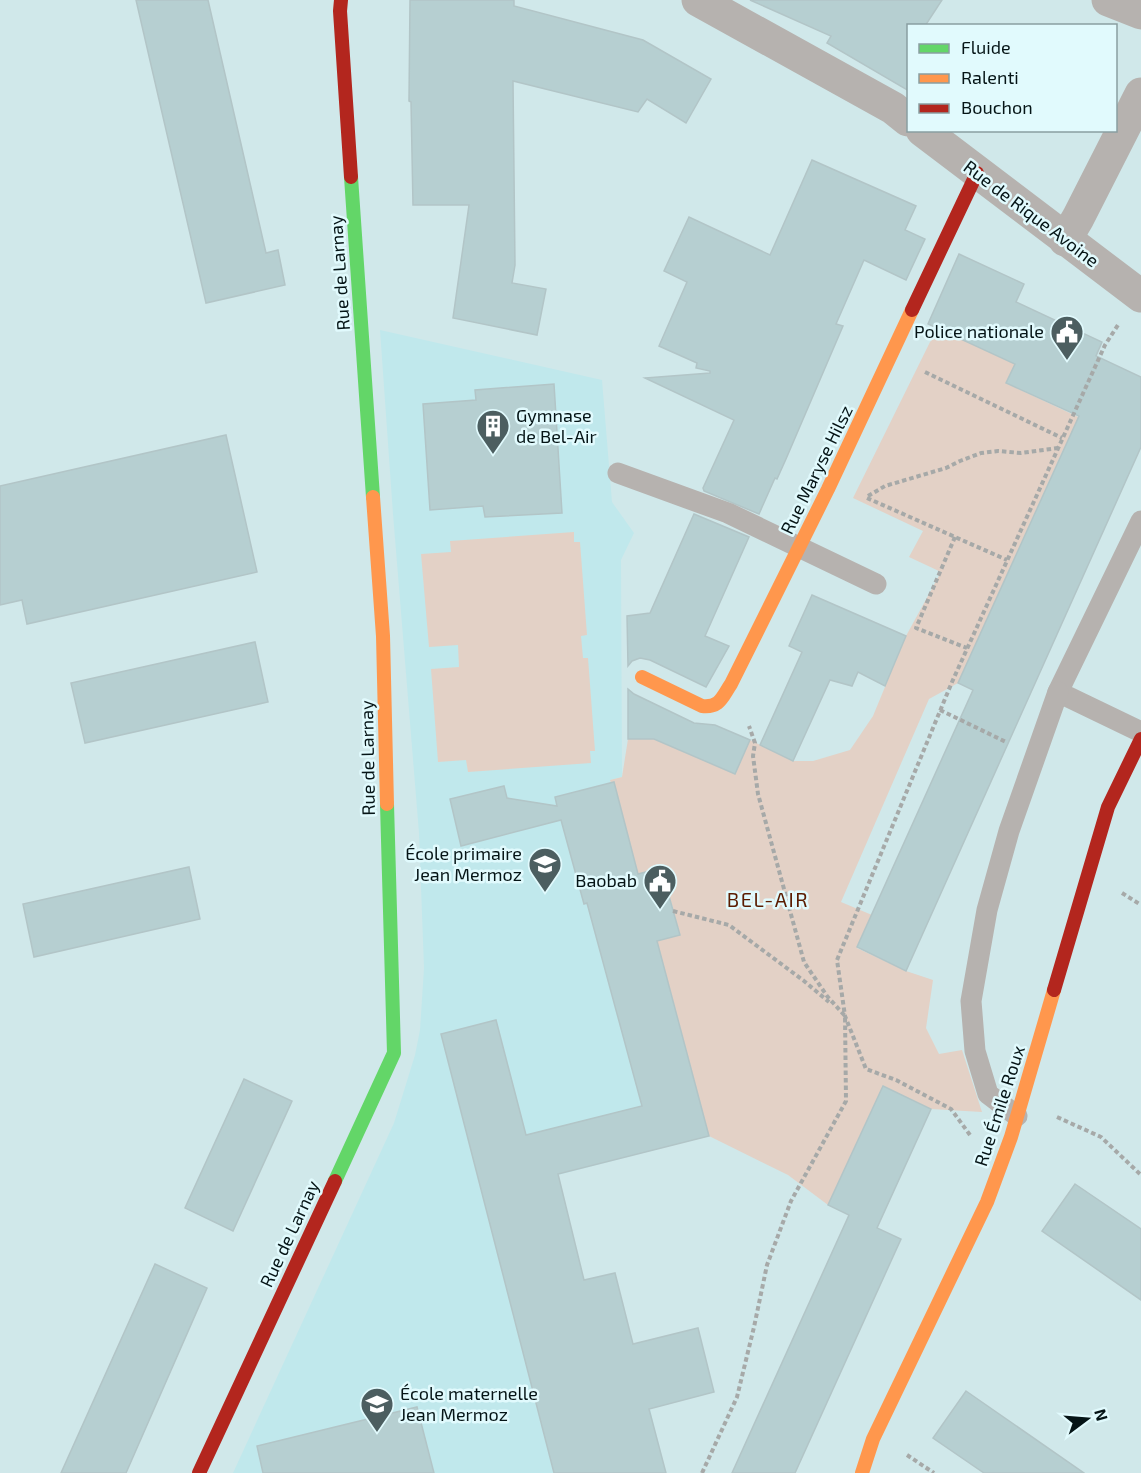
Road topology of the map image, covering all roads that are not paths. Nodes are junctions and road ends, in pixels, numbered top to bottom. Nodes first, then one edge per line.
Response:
1 (341, 0) edge
2 (1108, 0) edge
3 (714, 4) edge
4 (1141, 13) edge
5 (1141, 94) edge
6 (907, 119) edge
7 (925, 132) edge
8 (977, 173) junction
9 (1065, 240) junction
10 (1140, 295) edge
11 (618, 473) dead end
12 (1141, 521) edge
13 (800, 547) junction
14 (876, 584) dead end
15 (642, 677) dead end
16 (1058, 692) junction
17 (1141, 732) edge
18 (1141, 739) edge
19 (1019, 1109) junction
20 (200, 1473) edge
21 (862, 1473) edge

1 - 20 street, Rue de Larnay
2 - 4 street
3 - 6 street
5 - 9 street
7 - 8 street, Rue de Rique Avoine
8 - 9 street, Rue de Rique Avoine
8 - 13 street, Rue Maryse Hilsz
9 - 10 street, Rue de Rique Avoine
11 - 13 lane
12 - 16 lane
13 - 14 lane
13 - 15 street, Rue Maryse Hilsz
16 - 17 lane
16 - 19 lane
18 - 19 street, Rue Émile Roux
19 - 21 street, Rue Émile Roux

